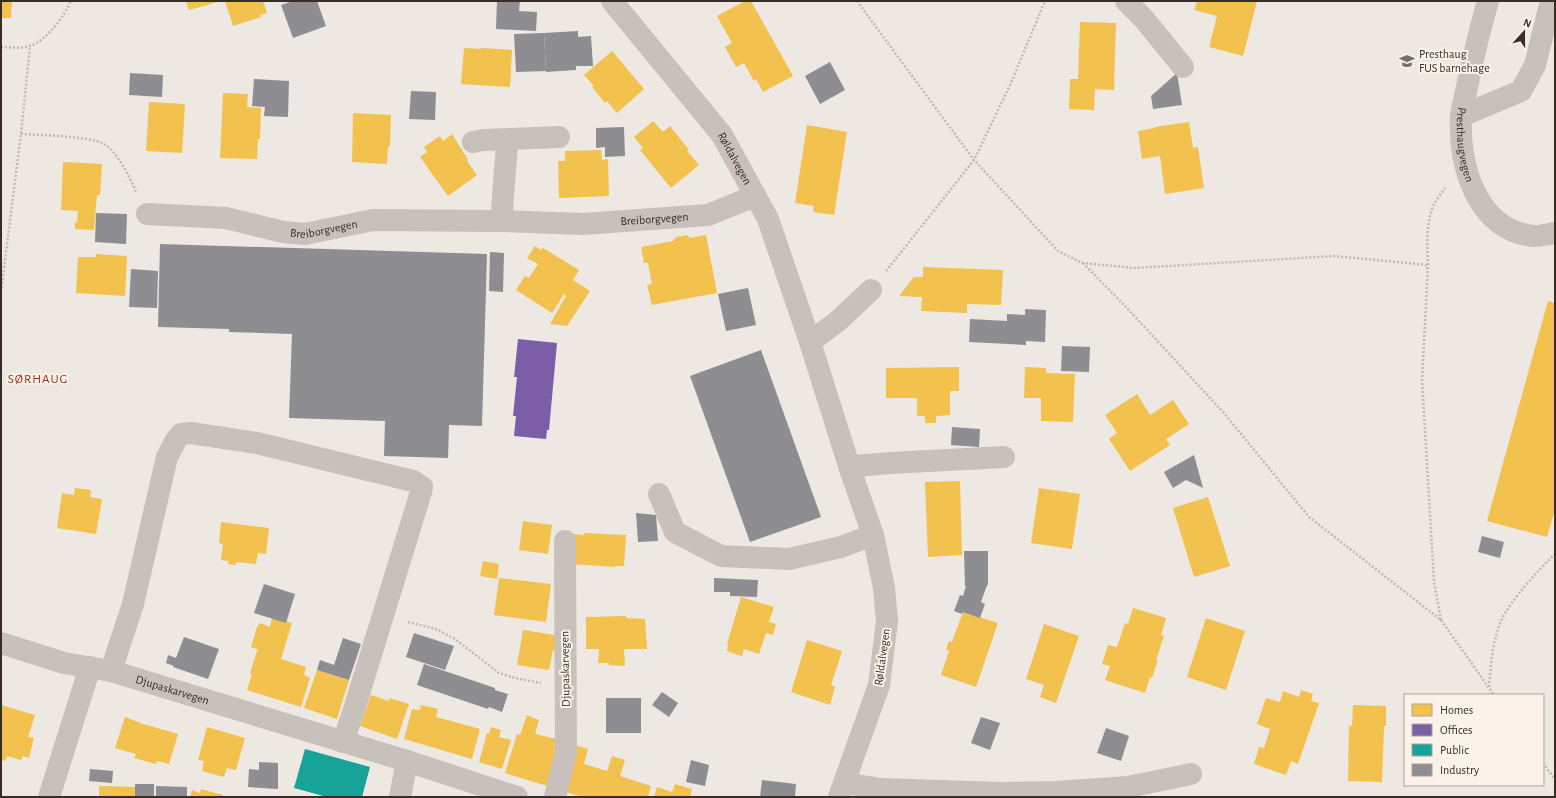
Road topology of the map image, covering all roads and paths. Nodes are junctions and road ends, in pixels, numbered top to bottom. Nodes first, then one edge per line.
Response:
1 (71, 1) edge
2 (612, 1) edge
3 (857, 1) edge
4 (1045, 1) edge
5 (1126, 1) edge
6 (1488, 1) edge
7 (1551, 1) edge
8 (30, 46) junction
9 (1, 47) edge
10 (1183, 67) dead end
11 (1461, 116) junction
12 (21, 134) junction
13 (559, 138) dead end
14 (507, 140) junction
15 (473, 142) dead end
16 (974, 160) junction
17 (1468, 175) junction
18 (755, 196) junction
19 (146, 214) joint
20 (502, 221) junction
21 (1545, 235) edge
22 (1082, 262) junction
23 (1428, 265) junction
24 (871, 290) joint
25 (1, 292) edge
26 (810, 342) junction
27 (1004, 457) dead end
28 (850, 470) junction
29 (659, 494) dead end
30 (873, 536) junction
31 (565, 541) dead end
32 (1555, 554) edge
33 (382, 615) junction
34 (1441, 620) junction
35 (1, 643) edge
36 (90, 667) junction
37 (111, 671) junction
38 (565, 687) junction
39 (1489, 688) junction
40 (1493, 694) edge
41 (343, 742) junction
42 (407, 761) junction
43 (1544, 764) edge
44 (1191, 774) dead end
45 (1555, 779) edge
46 (842, 790) edge
47 (49, 797) edge
48 (400, 797) edge
49 (517, 797) edge
50 (555, 797) edge

1 - 8 path
2 - 18 street, Røldalvegen
3 - 16 path
4 - 16 path
5 - 10 street
6 - 11 street, Presthaugvegen
7 - 11 street
8 - 9 path
8 - 12 path
11 - 17 street, Presthaugvegen
12 - 19 path
12 - 25 path
13 - 14 street
14 - 15 street
14 - 20 street
16 - 22 path
16 - 24 path
17 - 21 street, Presthaugvegen
17 - 23 path
18 - 20 street, Breiborgvegen
18 - 26 street, Røldalvegen
19 - 20 street, Breiborgvegen
22 - 23 path
22 - 34 path
23 - 34 path
24 - 26 street
26 - 28 street, Røldalvegen
27 - 28 street
28 - 30 street, Røldalvegen
29 - 30 street
30 - 46 street, Røldalvegen
31 - 38 street, Djupaskarvegen
32 - 39 path
33 - 37 street
33 - 38 path
33 - 41 street
34 - 39 path
35 - 36 street, Djupaskarvegen
36 - 37 street, Djupaskarvegen
36 - 47 street
37 - 41 street, Djupaskarvegen
38 - 50 street, Djupaskarvegen
39 - 40 path
41 - 42 street, Djupaskarvegen
42 - 48 street
42 - 49 street, Djupaskarvegen
43 - 45 path
44 - 46 street

